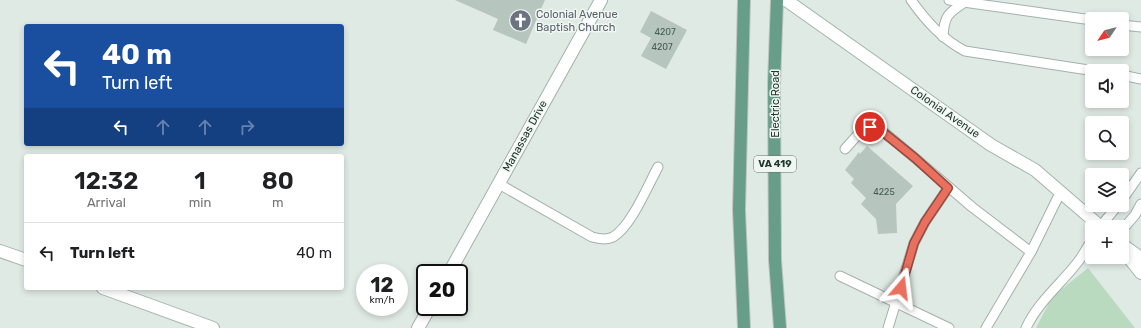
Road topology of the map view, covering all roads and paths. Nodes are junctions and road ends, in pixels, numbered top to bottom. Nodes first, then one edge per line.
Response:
1 (601, 0) edge
2 (744, 0) edge
3 (777, 0) edge
4 (786, 0) edge
5 (911, 0) edge
6 (949, 0) edge
7 (965, 2) junction
8 (1085, 19) edge
9 (1129, 26) edge
10 (1141, 27) edge
11 (943, 37) junction
12 (1085, 69) edge
13 (1129, 76) edge
14 (1141, 78) edge
15 (845, 149) dead end
16 (658, 167) dead end
17 (1141, 174) edge
18 (499, 184) junction
19 (948, 188) junction
20 (1129, 190) edge
21 (1061, 191) junction
22 (1141, 204) edge
23 (1112, 212) edge
24 (1092, 220) edge
25 (1106, 220) edge
26 (1129, 222) edge
27 (1129, 250) edge
28 (0, 251) edge
29 (1085, 251) edge
30 (1031, 252) junction
31 (1129, 258) edge
32 (1141, 258) edge
33 (24, 259) edge
34 (454, 264) edge
35 (1141, 273) edge
36 (840, 276) dead end
37 (108, 290) edge
38 (896, 303) junction
39 (425, 316) edge
40 (213, 328) edge
41 (418, 328) edge
42 (744, 328) edge
43 (780, 328) edge
44 (888, 328) edge
45 (949, 328) edge
46 (986, 328) edge
47 (1026, 328) edge

1 - 18 street, Manassas Drive
2 - 42 main road, VA 419
3 - 43 main road, Electric Road / VA 419
4 - 21 street, Colonial Avenue
5 - 11 lane
6 - 7 lane
7 - 8 lane
7 - 11 lane
9 - 10 lane
11 - 12 lane
13 - 14 lane
15 - 19 lane
16 - 18 lane
17 - 20 lane
18 - 34 street, Manassas Drive
19 - 30 lane
19 - 38 lane
21 - 24 street, Colonial Avenue
21 - 30 lane
22 - 26 lane
23 - 25 lane
27 - 32 street
28 - 33 street
29 - 47 lane
30 - 46 lane
31 - 35 street
36 - 38 lane
37 - 40 street
38 - 44 lane
38 - 45 lane
39 - 41 street

